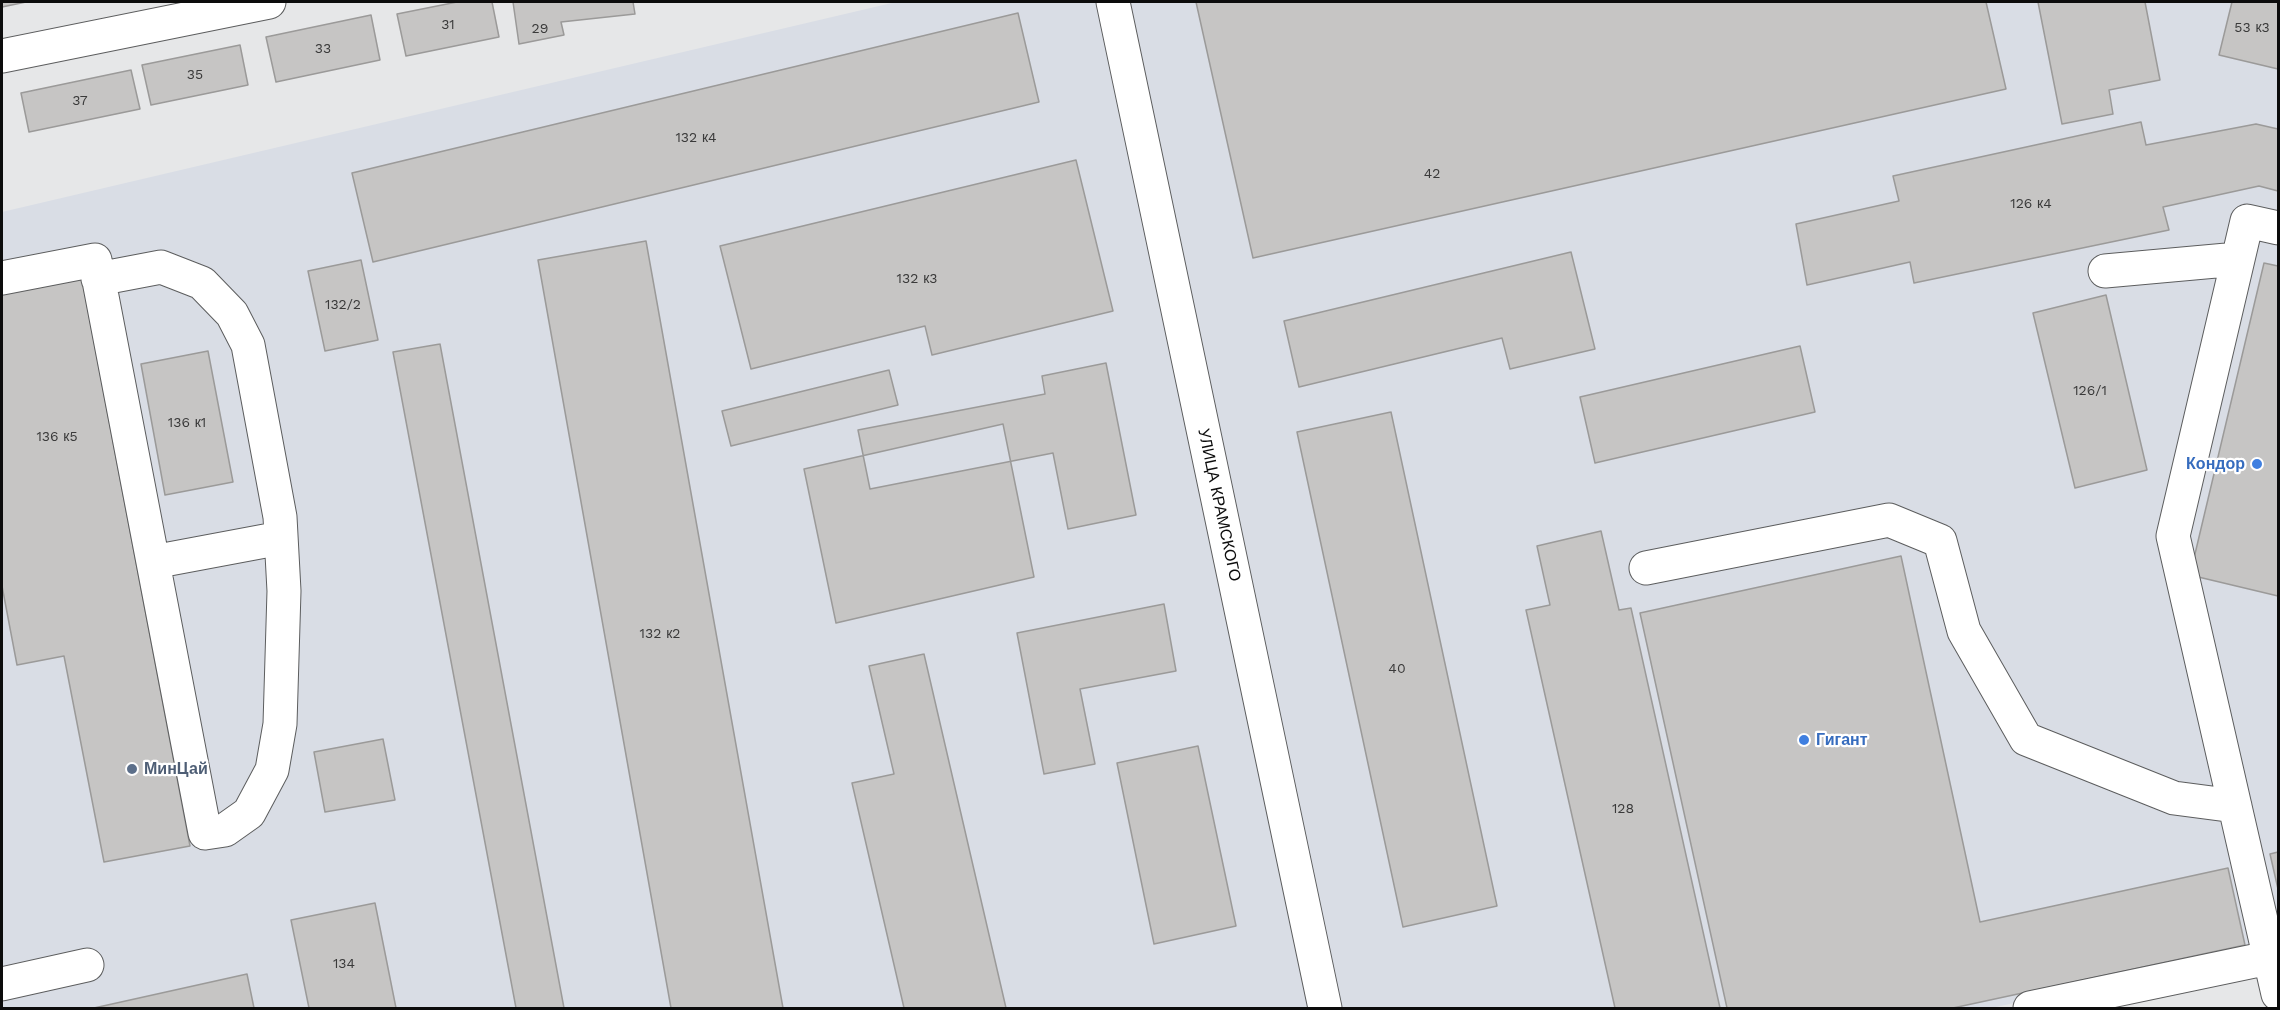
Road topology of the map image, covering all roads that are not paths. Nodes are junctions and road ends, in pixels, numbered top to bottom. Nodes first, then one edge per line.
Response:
1 (269, 2) edge
2 (1113, 2) edge
3 (2, 56) edge
4 (2278, 228) edge
5 (2238, 259) junction
6 (2105, 271) dead end
7 (2, 278) edge
8 (98, 279) junction
9 (281, 538) junction
10 (153, 562) junction
11 (1646, 568) dead end
12 (2235, 806) junction
13 (2274, 957) edge
14 (87, 965) dead end
15 (2, 984) edge
16 (2278, 994) edge
17 (1324, 1008) edge
18 (2030, 1008) edge

1 - 3 street
2 - 17 street, УЛИЦА КРАМСКОГО
4 - 5 street
5 - 6 street
5 - 12 street
7 - 8 street
8 - 9 street
8 - 10 street
9 - 10 street
9 - 10 street
11 - 12 street
12 - 13 street
13 - 16 street
13 - 18 street
14 - 15 street

